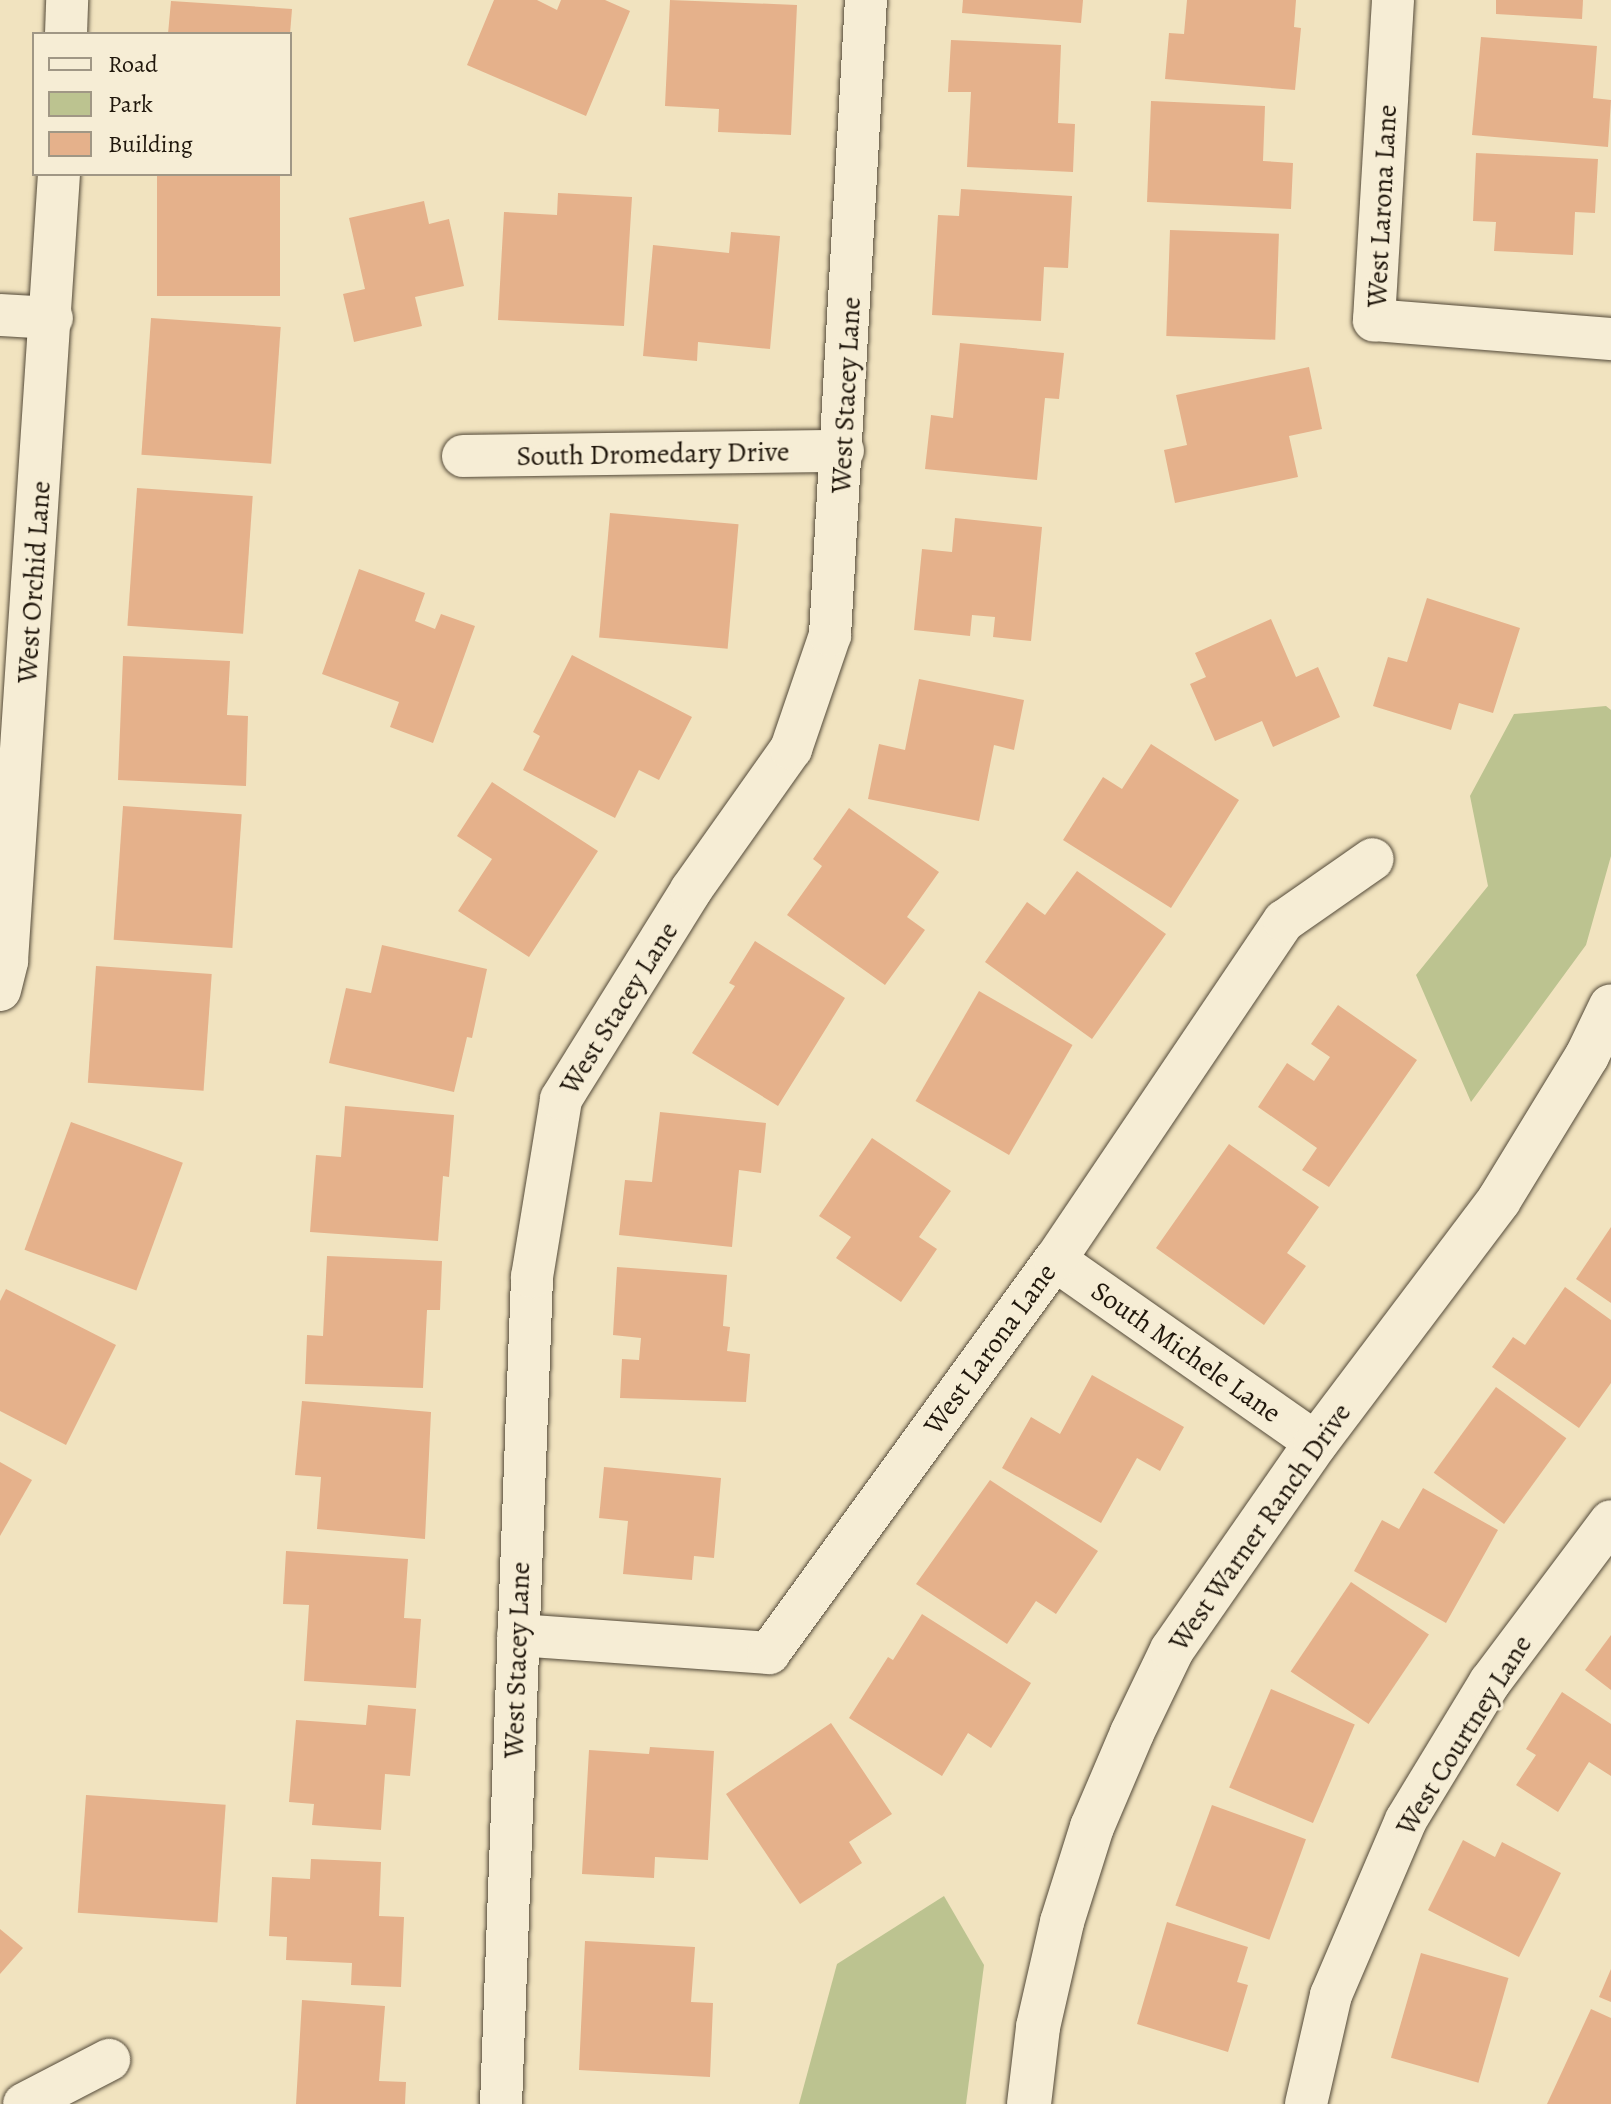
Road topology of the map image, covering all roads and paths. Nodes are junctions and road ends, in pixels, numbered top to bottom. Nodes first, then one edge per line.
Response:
1 (67, 0) edge
2 (866, 0) edge
3 (1393, 0) edge
4 (66, 32) edge
5 (59, 176) edge
6 (0, 315) edge
7 (52, 318) junction
8 (1611, 339) edge
9 (843, 451) junction
10 (463, 456) dead end
11 (1373, 859) dead end
12 (0, 990) edge
13 (1611, 1006) edge
14 (1055, 1260) junction
15 (1316, 1443) junction
16 (1611, 1521) edge
17 (518, 1635) junction
18 (109, 2060) dead end
19 (24, 2104) edge
20 (501, 2104) edge
21 (1029, 2104) edge
22 (1306, 2104) edge

1 - 4 street
2 - 9 street, West Stacey Lane
3 - 8 street, West Larona Lane
5 - 7 street, West Orchid Lane
6 - 7 street
7 - 12 street, West Orchid Lane
9 - 10 street, South Dromedary Drive
9 - 17 street, West Stacey Lane
11 - 14 street, West Larona Lane
13 - 15 street, West Warner Ranch Drive
14 - 15 street, South Michele Lane
14 - 17 street, West Larona Lane
15 - 21 street, West Warner Ranch Drive
16 - 22 street, West Courtney Lane
17 - 20 street, West Stacey Lane
18 - 19 street

